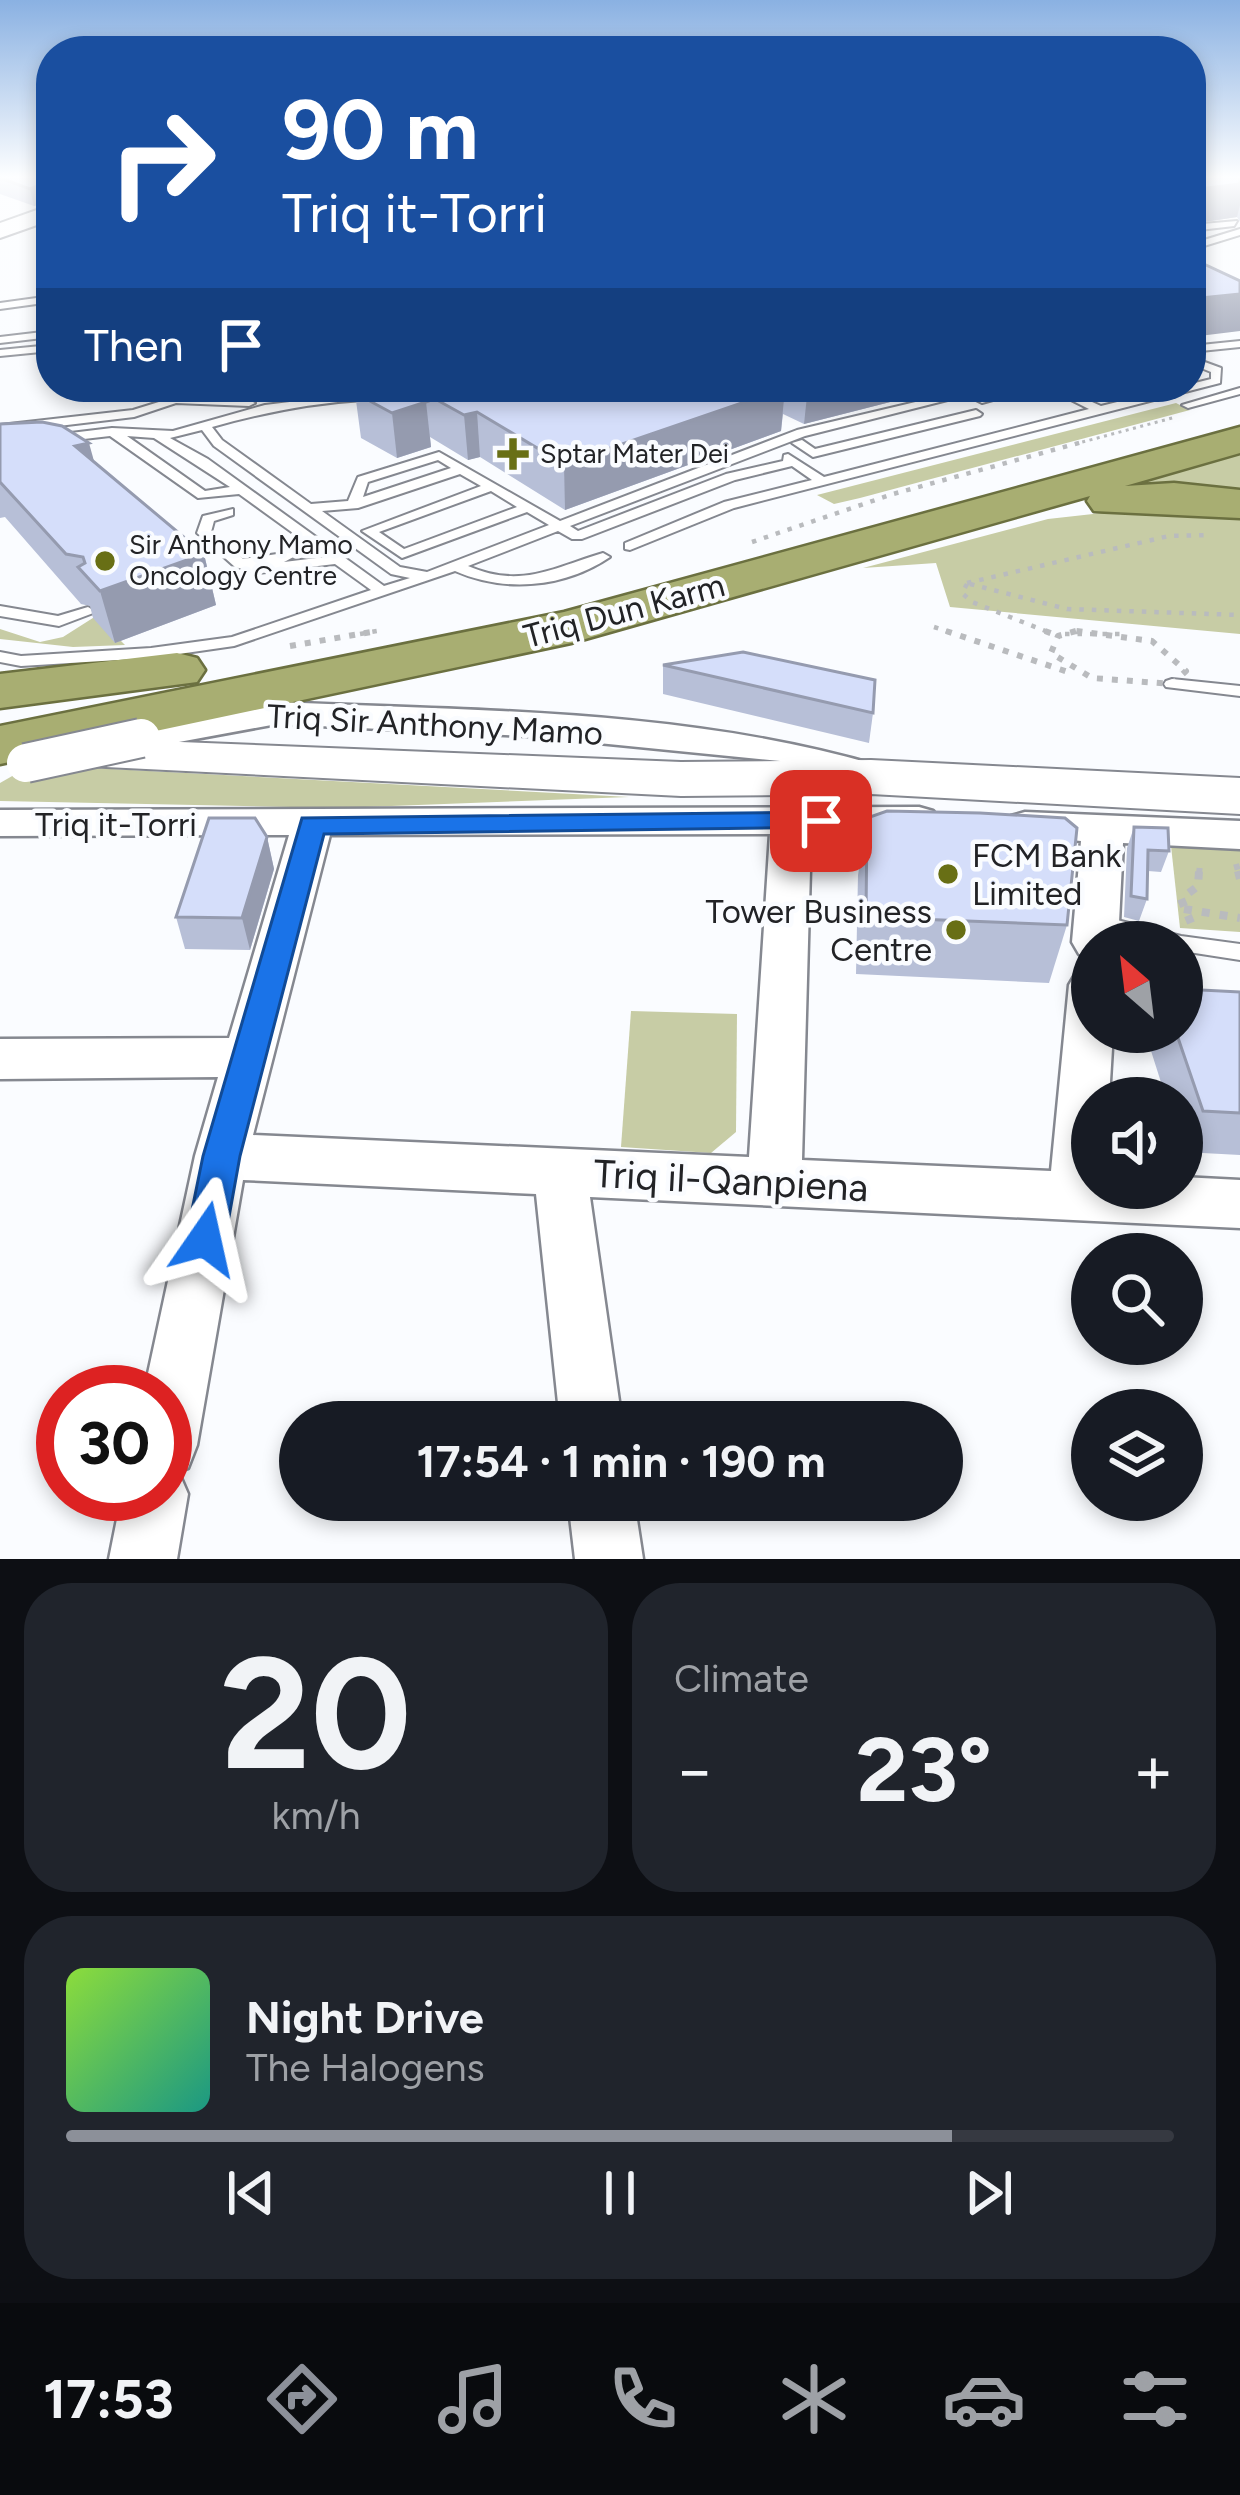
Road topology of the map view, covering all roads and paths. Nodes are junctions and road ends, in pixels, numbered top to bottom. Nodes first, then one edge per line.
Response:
1 (36, 303) edge
2 (0, 306) edge
3 (36, 336) edge
4 (0, 340) edge
5 (1240, 344) edge
6 (1206, 348) edge
7 (36, 349) edge
8 (0, 351) edge
9 (36, 352) edge
10 (1206, 366) edge
11 (0, 367) edge
12 (1206, 384) edge
13 (1240, 391) edge
14 (1206, 400) edge
15 (147, 402) edge
16 (168, 402) edge
17 (181, 402) edge
18 (199, 402) edge
19 (282, 402) edge
20 (310, 402) edge
21 (938, 402) edge
22 (972, 402) edge
23 (1083, 402) edge
24 (1132, 402) edge
25 (1199, 402) edge
26 (1240, 403) edge
27 (959, 405) junction
28 (1188, 405) dead end
29 (139, 410) junction
30 (1100, 410) junction
31 (211, 413) junction
32 (976, 414) junction
33 (1240, 420) edge
34 (783, 423) edge
35 (0, 429) edge
36 (112, 432) junction
37 (147, 434) junction
38 (1010, 434) junction
39 (804, 439) junction
40 (1240, 440) edge
41 (0, 446) edge
42 (768, 447) junction
43 (794, 461) junction
44 (823, 481) junction
45 (491, 487) junction
46 (239, 490) junction
47 (309, 508) junction
48 (526, 508) junction
49 (228, 512) dead end
50 (1236, 517) edge
51 (325, 520) junction
52 (554, 525) junction
53 (294, 532) junction
54 (630, 545) dead end
55 (321, 554) junction
56 (603, 557) dead end
57 (236, 560) junction
58 (454, 566) junction
59 (689, 569) junction
60 (429, 577) junction
61 (967, 583) junction
62 (383, 592) junction
63 (0, 610) edge
64 (88, 612) edge
65 (1240, 616) edge
66 (571, 627) junction
67 (934, 627) dead end
68 (1058, 636) junction
69 (0, 657) edge
70 (1089, 677) junction
71 (1172, 685) junction
72 (1240, 691) edge
73 (127, 738) junction
74 (8, 739) edge
75 (871, 777) junction
76 (681, 779) junction
77 (1240, 796) edge
78 (930, 820) junction
79 (791, 822) junction
80 (0, 824) edge
81 (312, 825) junction
82 (1103, 828) junction
83 (1239, 854) edge
84 (1240, 879) edge
85 (1240, 918) edge
86 (1097, 921) edge
87 (1203, 946) edge
88 (1240, 952) edge
89 (249, 1057) junction
90 (0, 1059) edge
91 (221, 1156) junction
92 (560, 1172) junction
93 (773, 1183) junction
94 (1071, 1194) edge
95 (1203, 1202) edge
96 (1240, 1204) edge
97 (180, 1365) edge
98 (588, 1401) edge
99 (150, 1521) edge
100 (604, 1521) edge
101 (143, 1559) edge
102 (609, 1559) edge

1 - 2 lane
3 - 4 lane
5 - 6 lane
7 - 8 lane
9 - 11 lane
10 - 12 lane
13 - 14 lane
15 - 29 lane
16 - 29 lane
17 - 31 lane
18 - 31 lane
19 - 31 lane
20 - 31 lane
21 - 39 lane
22 - 27 lane
23 - 30 lane
24 - 30 lane
25 - 28 lane
26 - 59 highway
27 - 32 lane
27 - 39 lane
29 - 35 lane
29 - 37 lane
30 - 38 lane
31 - 37 lane
31 - 47 lane
32 - 38 lane
32 - 39 lane
33 - 59 highway, Triq Dun Karm
34 - 39 lane
36 - 37 lane
36 - 41 lane
36 - 46 lane
37 - 46 lane
38 - 44 lane
39 - 42 lane
40 - 66 highway, Triq Dun Karm
42 - 43 lane
42 - 52 lane
43 - 44 lane
43 - 52 lane
44 - 54 lane
45 - 47 lane
45 - 48 lane
45 - 48 lane
46 - 53 lane
47 - 51 lane
48 - 52 lane
49 - 57 lane
50 - 61 path
50 - 66 highway
51 - 55 lane
51 - 60 lane
52 - 58 lane
53 - 55 lane
53 - 57 lane
55 - 57 lane
55 - 62 lane
56 - 58 lane
58 - 60 lane
59 - 74 highway, Triq Dun Karm
60 - 62 lane
61 - 65 path
61 - 68 path
62 - 69 lane
63 - 64 lane
66 - 73 highway, Triq Dun Karm
67 - 70 path
68 - 70 path
68 - 71 path
70 - 71 path
71 - 72 lane
73 - 74 highway, Triq Dun Karm
73 - 75 street, Triq Sir Anthony Mamo
73 - 76 main road, Triq Sir Anthony Mamo
75 - 76 main road, Triq Sir Anthony Mamo
75 - 77 main road, Triq Sir Anthony Mamo
76 - 78 main road
78 - 79 street, Triq it-Torri
78 - 82 street, Triq it-Torri
79 - 81 street, Triq it-Torri
79 - 93 street
80 - 81 street, Triq it-Torri
81 - 89 street
82 - 83 street, Triq it-Torri
82 - 86 street
83 - 84 path
83 - 85 path
87 - 88 lane
89 - 90 street
89 - 91 street
91 - 92 street, Triq il-Qanpiena
91 - 97 street
92 - 93 street, Triq il-Qanpiena
92 - 98 street
93 - 94 street, Triq il-Qanpiena
95 - 96 street, Triq il-Qanpiena
99 - 101 street
100 - 102 street

